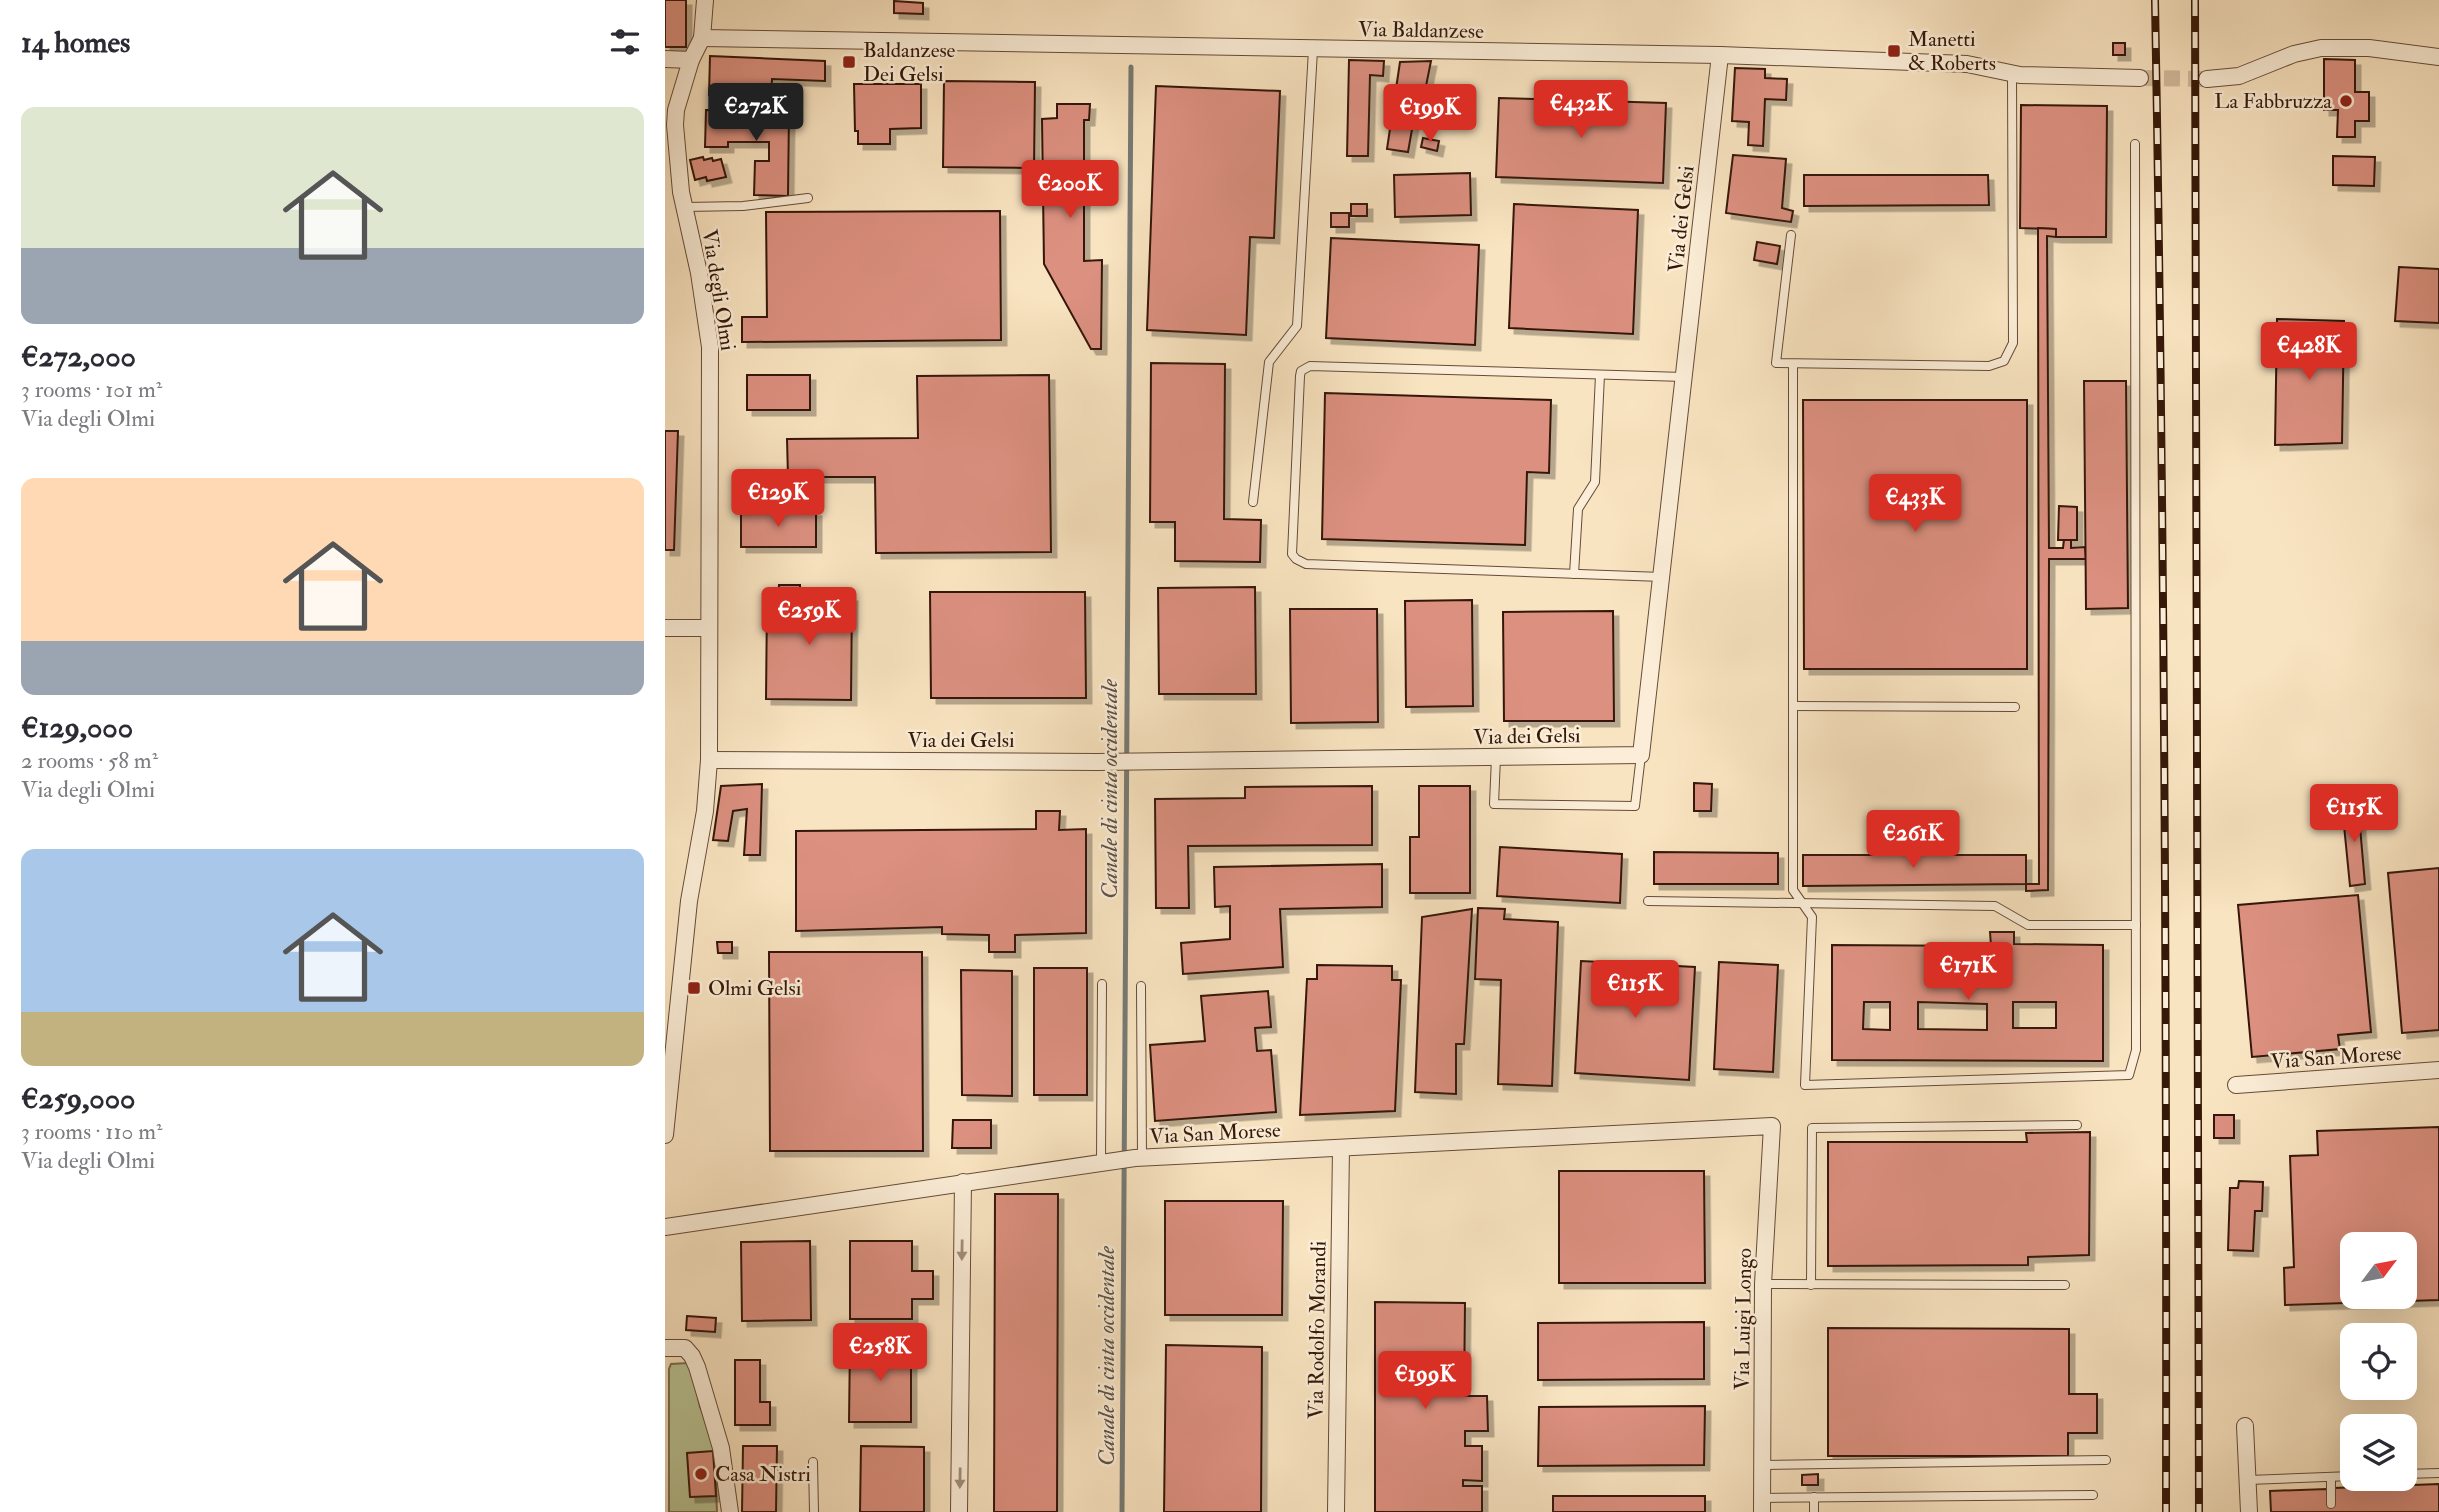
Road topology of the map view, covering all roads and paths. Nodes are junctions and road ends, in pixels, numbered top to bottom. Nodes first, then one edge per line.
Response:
1 (705, 0) edge
2 (702, 38) junction
3 (1313, 50) junction
4 (1720, 55) junction
5 (2439, 57) edge
6 (665, 59) edge
7 (691, 60) junction
8 (2012, 74) junction
9 (2140, 78) tunnel mouth
10 (2207, 79) tunnel mouth
11 (2135, 144) dead end
12 (808, 198) dead end
13 (684, 207) junction
14 (1791, 234) dead end
15 (1793, 365) junction
16 (1600, 375) junction
17 (1685, 377) junction
18 (1253, 502) dead end
19 (1574, 574) junction
20 (1662, 577) junction
21 (665, 628) edge
22 (709, 628) junction
23 (1793, 706) junction
24 (2015, 707) dead end
25 (1641, 755) junction
26 (1496, 757) junction
27 (709, 761) junction
28 (1648, 901) dead end
29 (1802, 903) junction
30 (2136, 925) junction
31 (1102, 984) dead end
32 (1141, 986) dead end
33 (2439, 1070) edge
34 (2237, 1085) dead end
35 (2077, 1125) dead end
36 (1772, 1126) joint
37 (665, 1135) edge
38 (1341, 1148) junction
39 (1138, 1157) junction
40 (1103, 1162) junction
41 (963, 1182) junction
42 (665, 1227) edge
43 (1763, 1284) junction
44 (1811, 1285) junction
45 (2065, 1286) dead end
46 (665, 1348) edge
47 (2245, 1426) dead end
48 (2106, 1460) dead end
49 (813, 1462) dead end
50 (1763, 1465) junction
51 (2439, 1472) edge
52 (2417, 1473) edge
53 (2331, 1477) junction
54 (2340, 1477) edge
55 (2248, 1480) junction
56 (2093, 1495) dead end
57 (1814, 1497) junction
58 (2331, 1504) dead end
59 (1762, 1505) edge
60 (730, 1512) edge
61 (814, 1512) edge
62 (959, 1512) edge
63 (1336, 1512) edge
64 (1814, 1512) edge
65 (2249, 1512) edge

1 - 2 street, Via degli Olmi
2 - 3 street, Via Baldanzese
2 - 7 street, Via degli Olmi
3 - 4 street, Via Baldanzese
3 - 18 lane
4 - 8 street, Via Baldanzese
4 - 17 street, Via dei Gelsi
5 - 10 street
6 - 7 street
7 - 13 street, Via degli Olmi
8 - 9 street, Via Baldanzese
8 - 15 lane
11 - 30 lane
12 - 13 lane
13 - 22 street, Via degli Olmi
14 - 15 lane
15 - 23 lane
16 - 17 lane
16 - 19 lane
16 - 19 lane
17 - 20 street, Via dei Gelsi
19 - 20 lane
20 - 25 street, Via dei Gelsi
21 - 22 street
22 - 27 street, Via degli Olmi
23 - 24 lane
23 - 29 lane
25 - 26 street, Via dei Gelsi
25 - 26 lane
26 - 27 street, Via dei Gelsi
27 - 37 street, Via degli Olmi
28 - 29 lane
29 - 30 lane
29 - 30 lane
31 - 40 lane
32 - 39 lane
33 - 34 street, Via San Morese
35 - 44 lane
36 - 38 street, Via San Morese
36 - 43 street, Via Luigi Longo
38 - 39 street, Via San Morese
38 - 63 street, Via Rodolfo Morandi
39 - 40 street, Via San Morese
40 - 41 street, Via San Morese
41 - 42 street, Via San Morese
41 -> 62 street
43 - 44 lane
43 - 50 street, Via Luigi Longo
44 - 45 lane
46 - 60 street
47 - 55 street
48 - 50 lane
49 - 61 lane
50 - 59 street, Via Luigi Longo
51 - 52 lane
53 - 54 lane
53 - 55 lane
53 - 58 lane
55 - 65 street
56 - 57 lane
57 - 59 lane
57 - 64 lane

